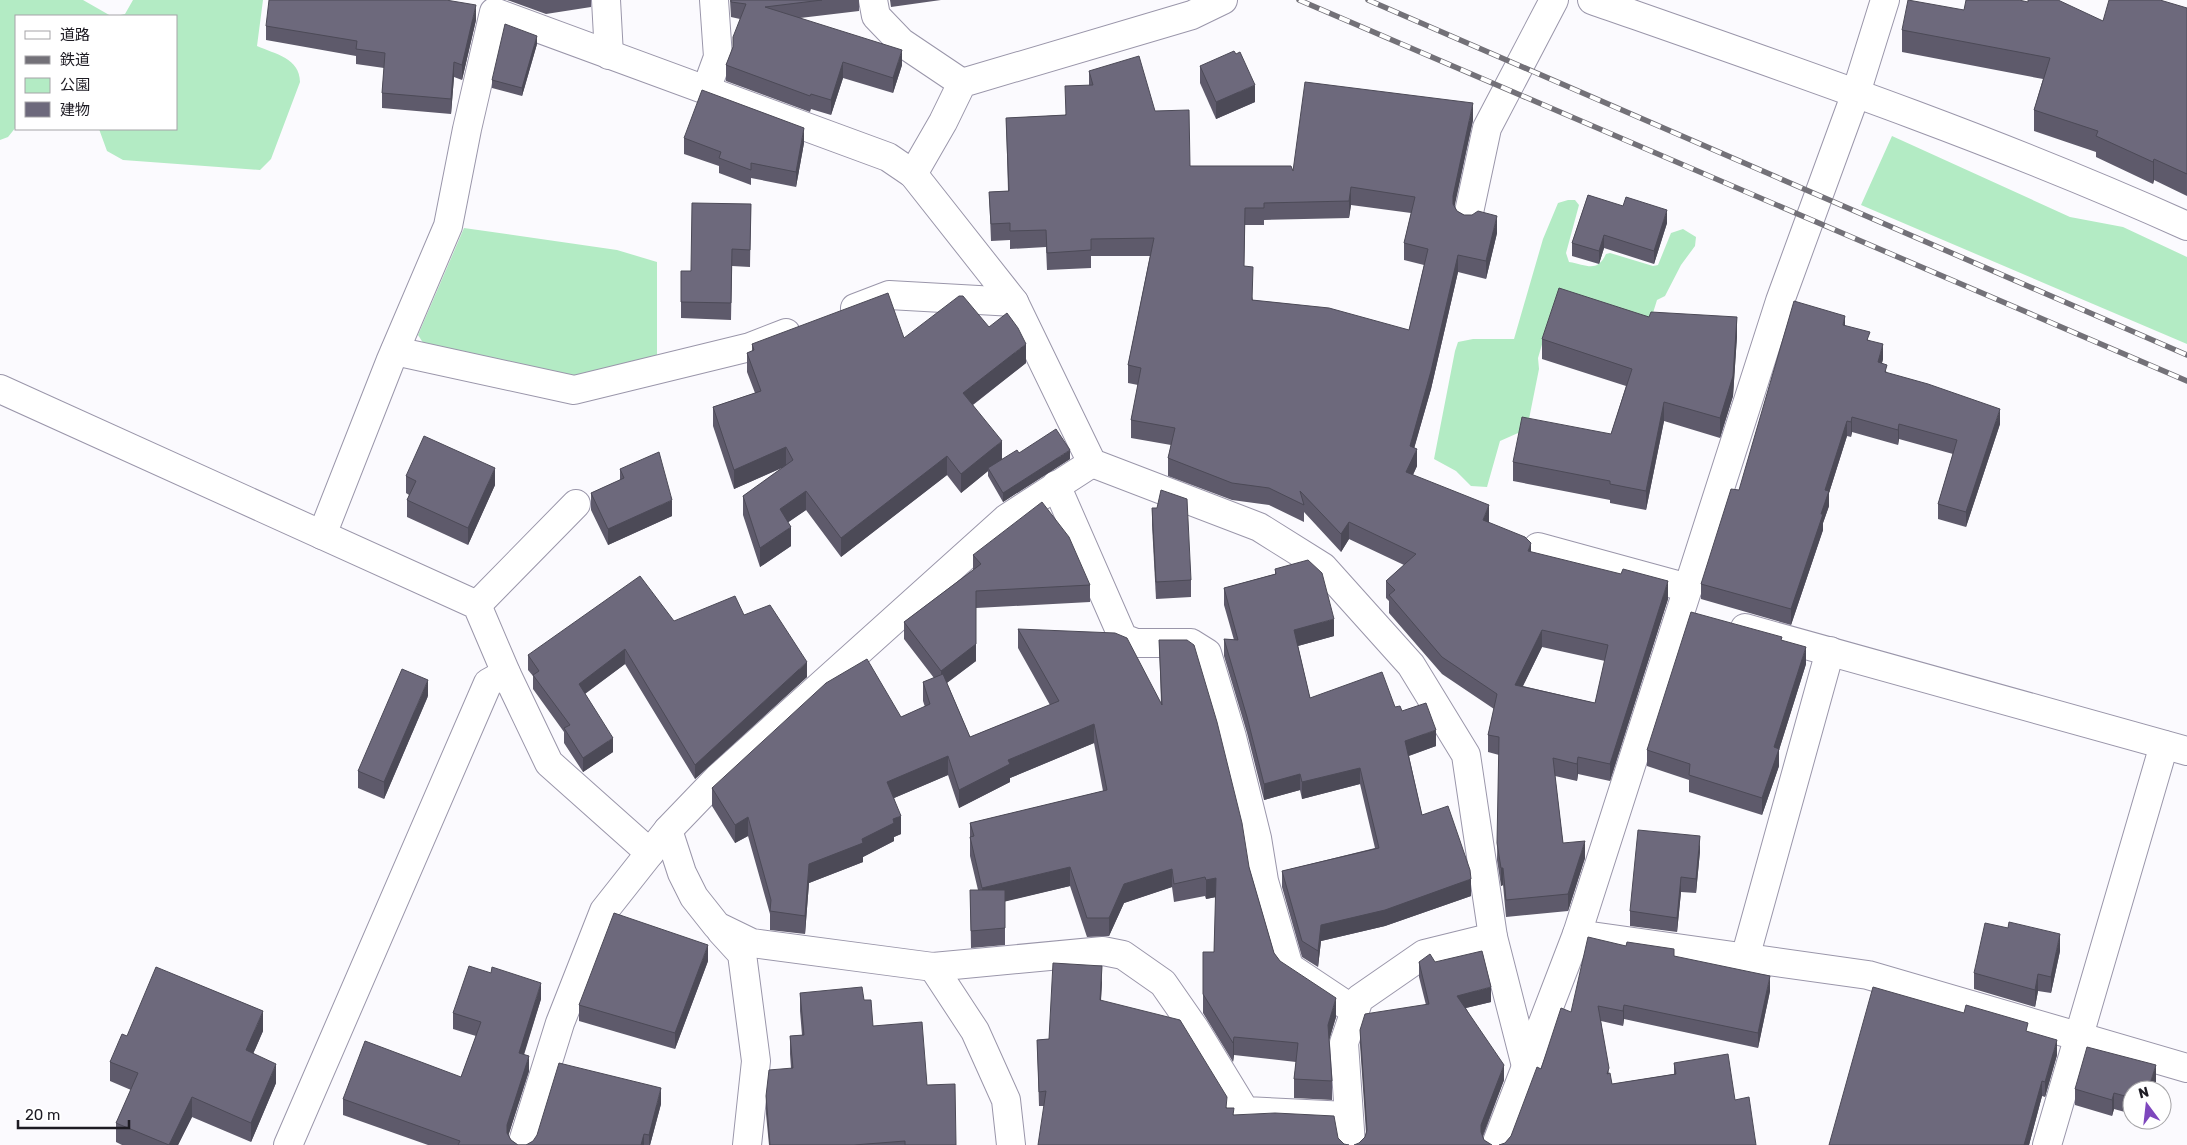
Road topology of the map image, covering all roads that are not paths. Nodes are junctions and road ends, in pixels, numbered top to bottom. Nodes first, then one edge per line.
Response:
1 (606, 0) edge
2 (714, 0) edge
3 (873, 0) edge
4 (1223, 0) edge
5 (1554, 0) edge
6 (1592, 0) edge
7 (1886, 0) edge
8 (488, 6) edge
9 (609, 55) junction
10 (962, 83) junction
11 (706, 90) junction
12 (1856, 92) junction
13 (913, 174) junction
14 (1468, 217) edge
15 (2187, 226) edge
16 (1014, 302) junction
17 (834, 316) edge
18 (806, 326) edge
19 (395, 350) junction
20 (0, 389) edge
21 (1092, 463) junction
22 (1056, 486) junction
23 (576, 504) dead end
24 (322, 535) junction
25 (1538, 547) dead end
26 (1684, 599) junction
27 (477, 604) junction
28 (1830, 651) junction
29 (506, 673) junction
30 (2175, 748) edge
31 (668, 830) junction
32 (650, 852) junction
33 (717, 926) junction
34 (1577, 934) junction
35 (1493, 937) junction
36 (1745, 958) junction
37 (933, 967) junction
38 (1355, 1011) junction
39 (2079, 1036) junction
40 (1526, 1066) junction
41 (2187, 1068) edge
42 (1348, 1116) junction
43 (288, 1145) edge
44 (522, 1145) edge
45 (747, 1145) edge
46 (1011, 1145) edge
47 (1351, 1145) edge
48 (1496, 1145) edge
49 (2047, 1145) edge

1 - 9 street
2 - 11 street
3 - 10 street
4 - 10 street
5 - 14 street
6 - 12 street
7 - 12 street
8 - 9 street
8 - 19 street
9 - 11 street
10 - 13 street
11 - 13 street
12 - 15 street
12 - 26 street
13 - 16 street
16 - 17 street
16 - 21 street
18 - 19 street
19 - 24 street
20 - 24 street
21 - 22 street
21 - 35 street
22 - 31 street
22 - 38 street
23 - 27 street
24 - 27 street
25 - 26 street
26 - 28 street
26 - 34 street
27 - 29 street
28 - 30 street
28 - 36 street
29 - 32 street
29 - 43 street
30 - 39 street
31 - 32 street
31 - 33 street
32 - 44 street
33 - 37 street
33 - 45 street
34 - 36 street
34 - 40 street
35 - 38 street
35 - 40 street
36 - 39 street
37 - 42 street
37 - 46 street
38 - 42 street
39 - 41 street
39 - 49 street
40 - 48 street
42 - 47 street

